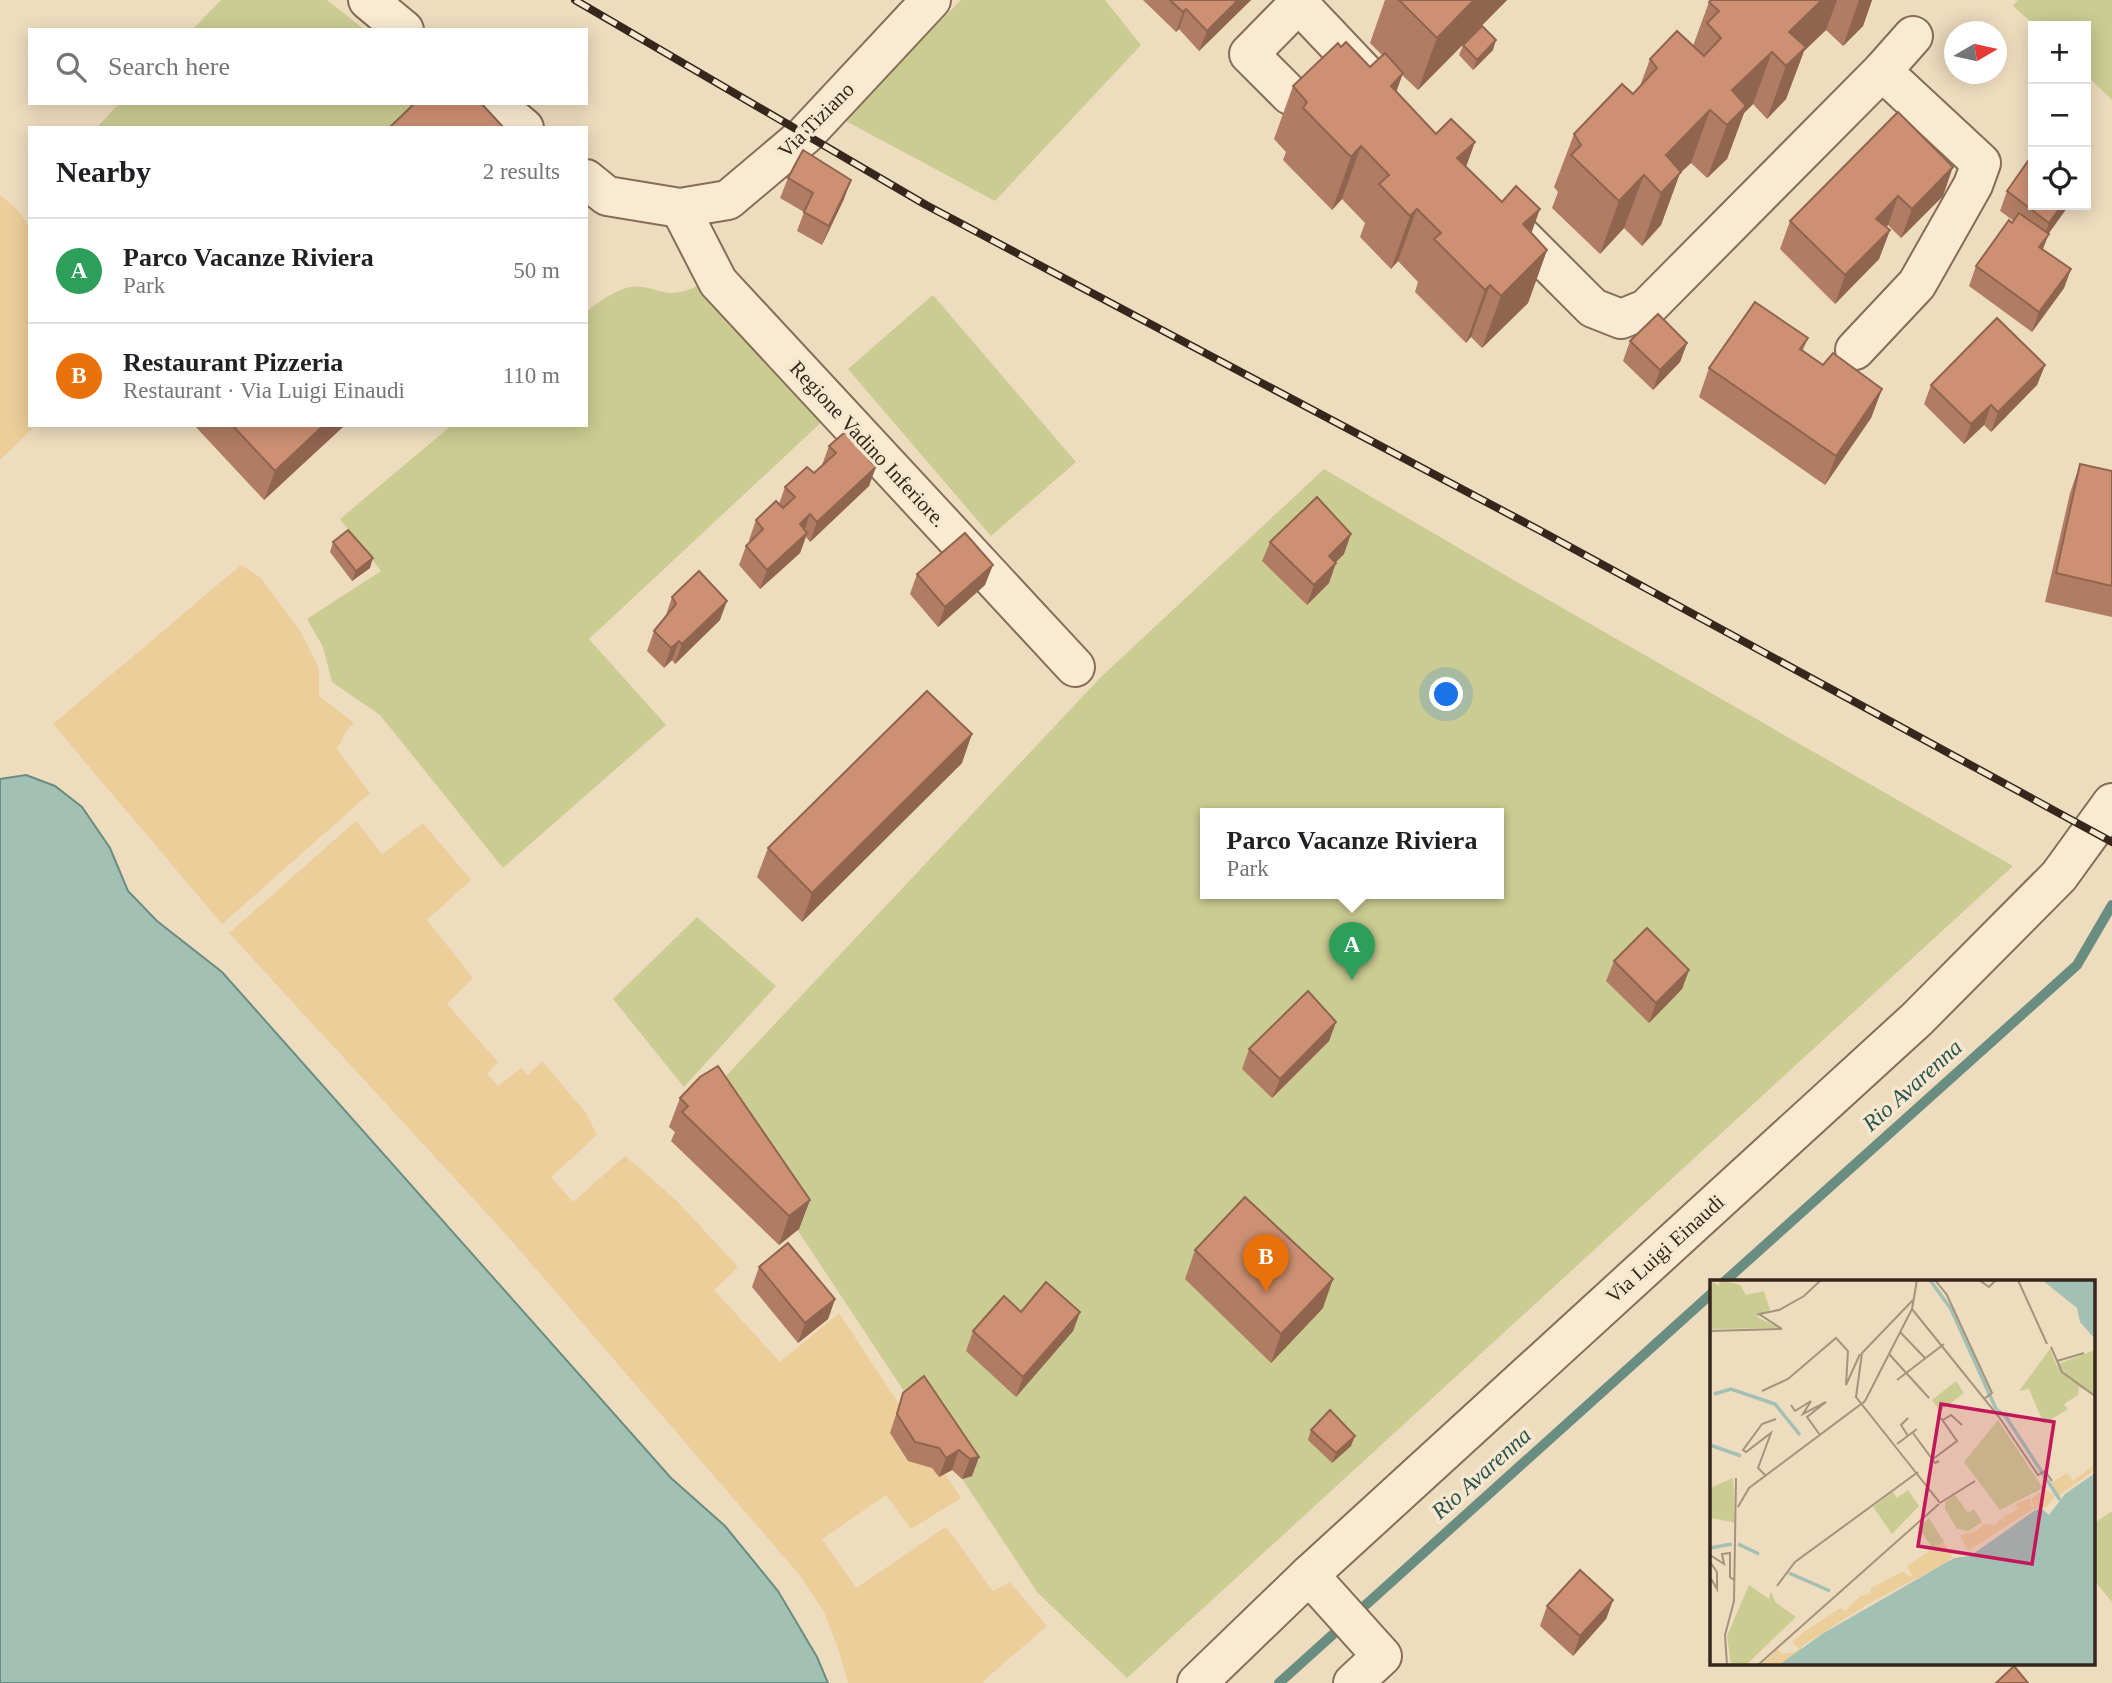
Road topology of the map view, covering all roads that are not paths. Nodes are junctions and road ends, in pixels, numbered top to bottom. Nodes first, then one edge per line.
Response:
1 (368, 0) edge
2 (931, 0) edge
3 (1300, 2) edge
4 (402, 28) edge
5 (1913, 36) dead end
6 (1882, 71) junction
7 (1290, 95) dead end
8 (496, 105) edge
9 (1398, 110) edge
10 (522, 126) edge
11 (588, 181) edge
12 (1481, 196) edge
13 (681, 208) junction
14 (1855, 350) dead end
15 (1075, 667) dead end
16 (2112, 803) edge
17 (1309, 1575) junction
18 (1197, 1683) edge
19 (1353, 1683) edge

1 - 4 street
2 - 13 street, Via Tiziano
3 - 7 street
3 - 9 street
5 - 6 street
6 - 12 street
6 - 14 street
8 - 10 street
11 - 13 street, Via Tiziano
13 - 15 street, Regione Vadino Inferiore.
16 - 17 street, Via Luigi Einaudi
17 - 18 street, Via Luigi Einaudi
17 - 19 street

